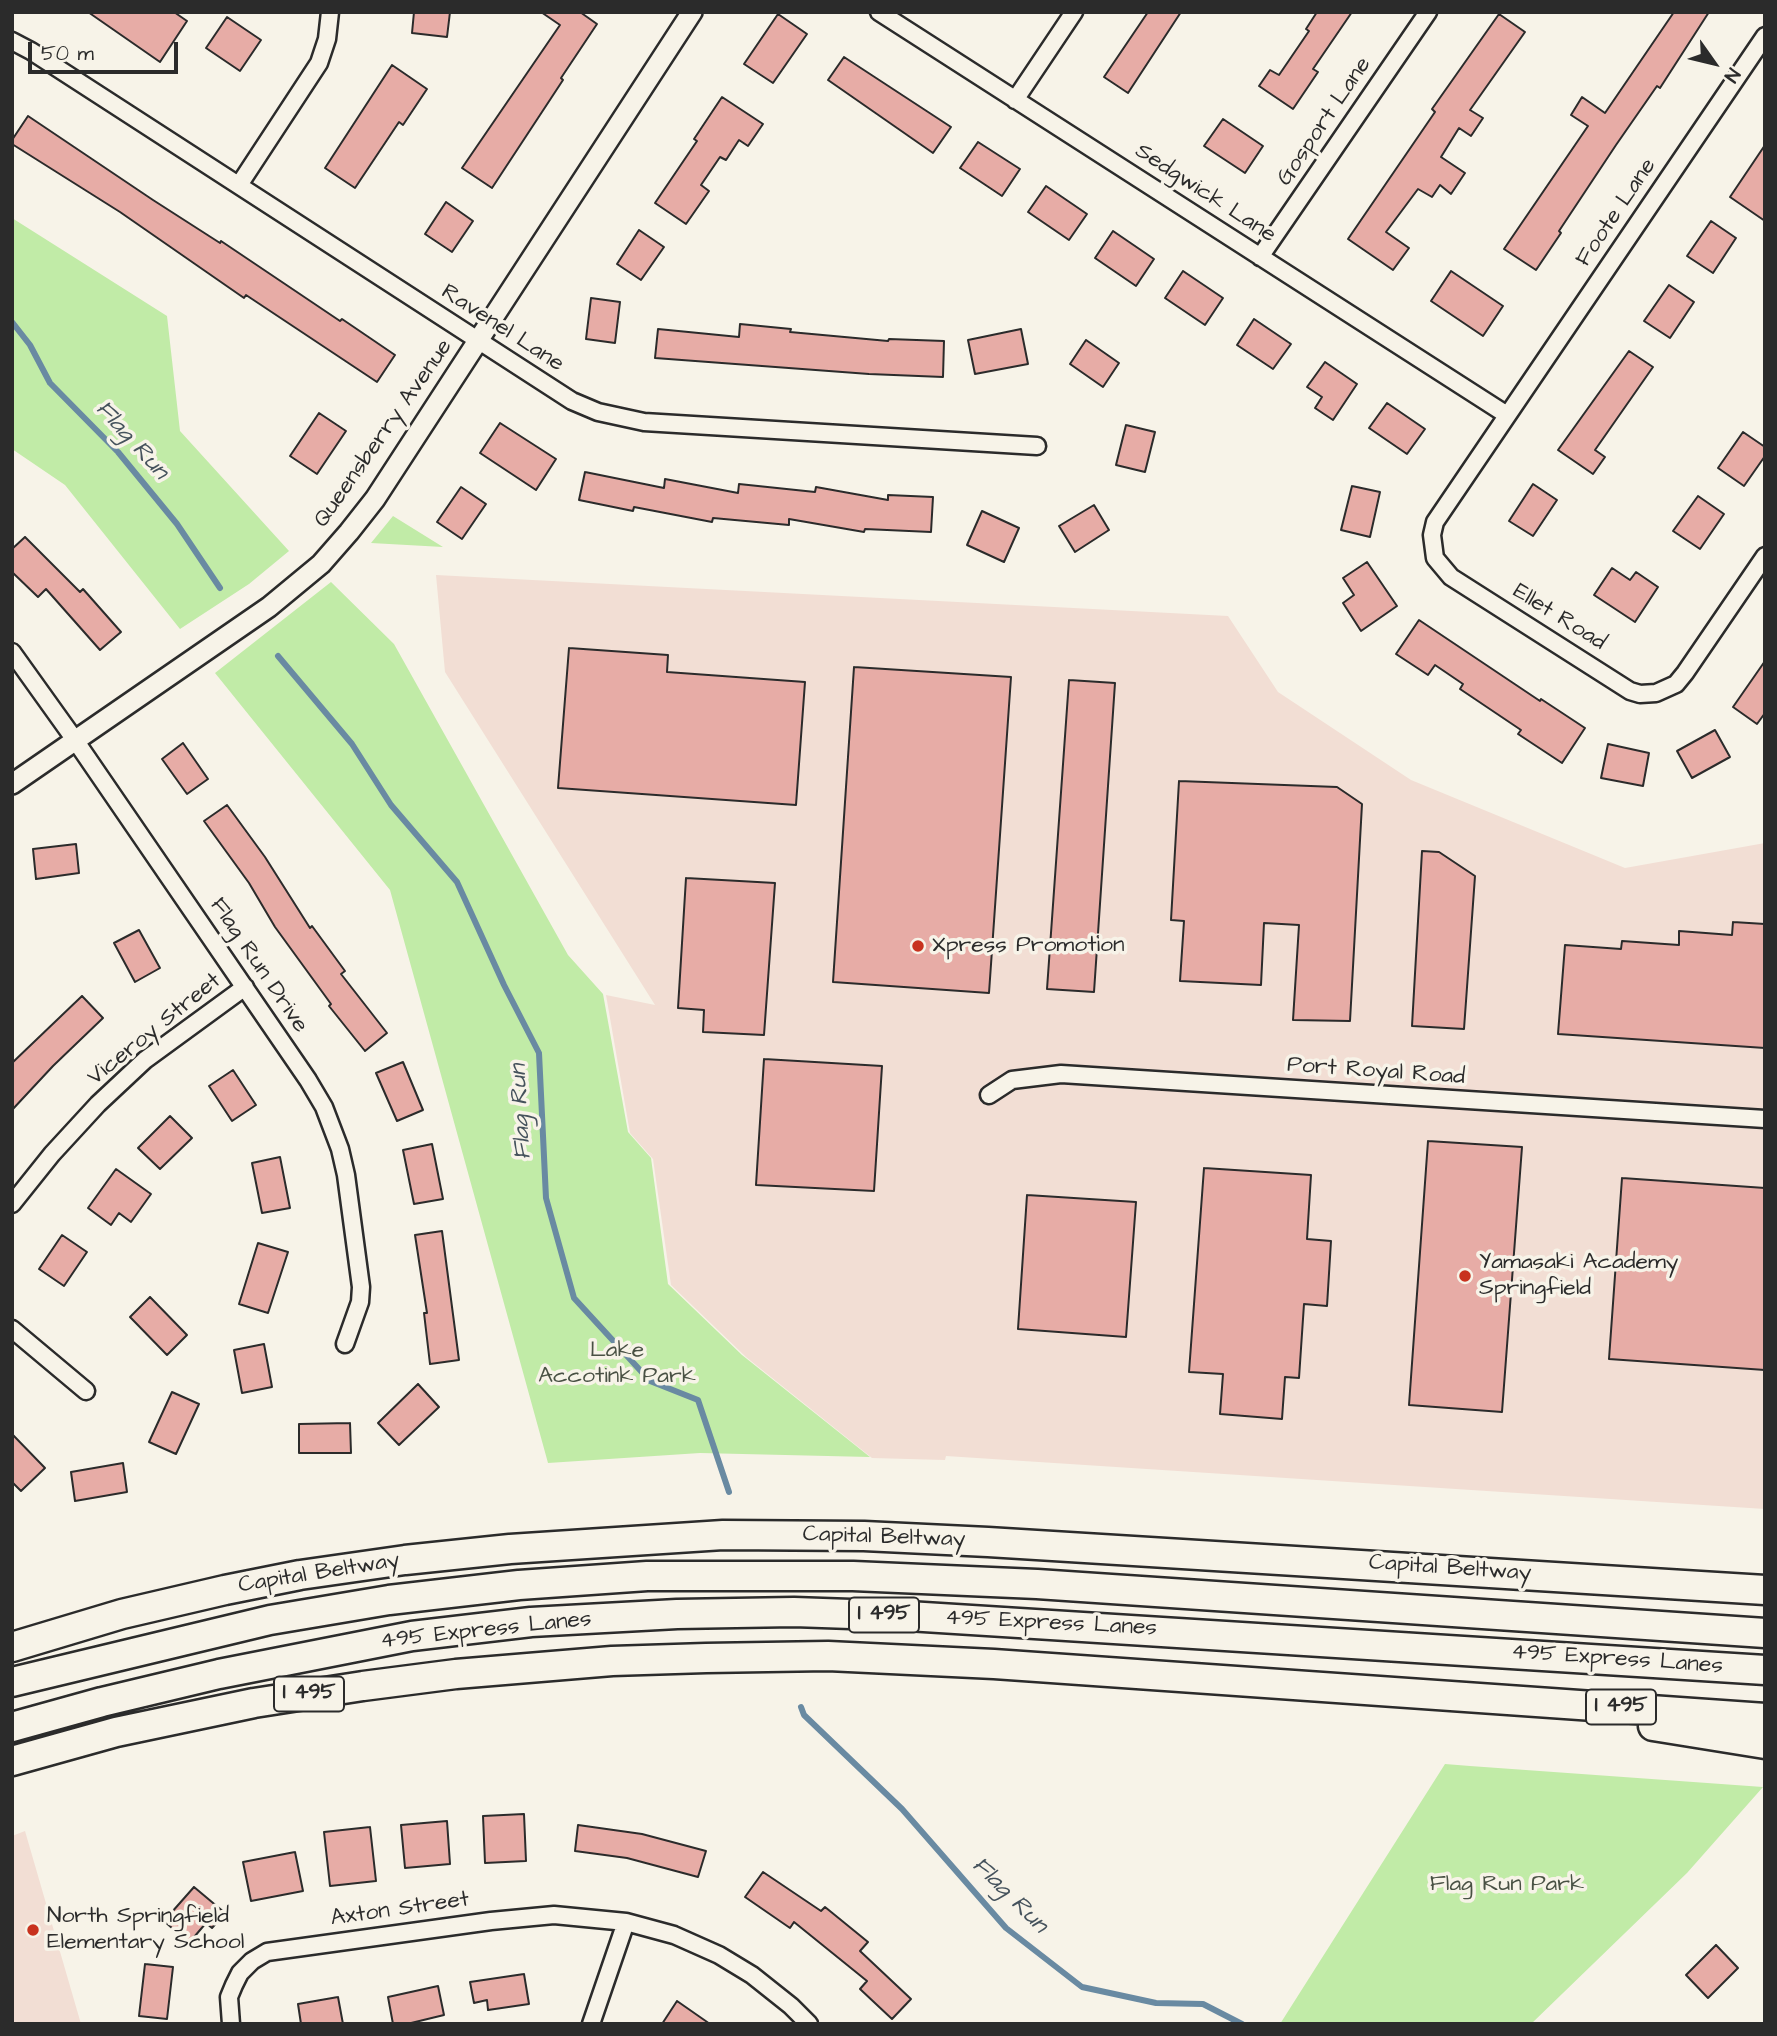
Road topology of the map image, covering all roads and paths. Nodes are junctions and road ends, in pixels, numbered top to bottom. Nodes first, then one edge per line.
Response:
1 (330, 12) edge
2 (692, 12) edge
3 (879, 12) edge
4 (1074, 12) edge
5 (1428, 12) edge
6 (1765, 36) edge
7 (12, 41) edge
8 (1015, 100) junction
9 (239, 185) junction
10 (1260, 257) junction
11 (478, 341) junction
12 (1507, 415) junction
13 (1037, 446) dead end
14 (1765, 556) edge
15 (12, 652) edge
16 (75, 740) junction
17 (12, 784) edge
18 (245, 987) junction
19 (989, 1095) dead end
20 (1765, 1119) edge
21 (12, 1205) edge
22 (12, 1329) edge
23 (345, 1344) dead end
24 (86, 1391) dead end
25 (1765, 1588) edge
26 (1765, 1633) edge
27 (12, 1647) edge
28 (1765, 1670) edge
29 (12, 1682) edge
30 (1477, 1697) junction
31 (1765, 1718) edge
32 (12, 1727) edge
33 (1765, 1744) edge
34 (12, 1761) edge
35 (626, 1922) junction
36 (231, 2024) edge
37 (591, 2024) edge
38 (808, 2024) edge

1 - 9 street
2 - 11 street, Queensberry Avenue
3 - 8 street, Sedgwick Lane
4 - 8 street
5 - 10 street, Gosport Lane
6 - 12 street, Foote Lane
7 - 9 street, Ravenel Lane
8 - 10 street, Sedgwick Lane
9 - 11 street, Ravenel Lane
10 - 12 street, Sedgwick Lane
11 - 13 street, Ravenel Lane
11 - 16 street, Queensberry Avenue
12 - 14 street, Ellet Road
15 - 16 street, Flag Run Drive
16 - 17 street, Queensberry Avenue
16 - 18 street, Flag Run Drive
18 - 21 street, Viceroy Street
18 - 23 street, Flag Run Drive
19 - 20 street, Port Royal Road
22 - 24 street
25 - 27 highway, Capital Beltway
26 - 29 highway, 495 Express Lanes / I 495
28 - 32 highway, 495 Express Lanes / I 495
30 - 31 highway, I 495
30 - 33 highway
30 - 34 highway, I 495
35 - 36 street, Axton Street
35 - 37 street
35 - 38 street, Axton Street

